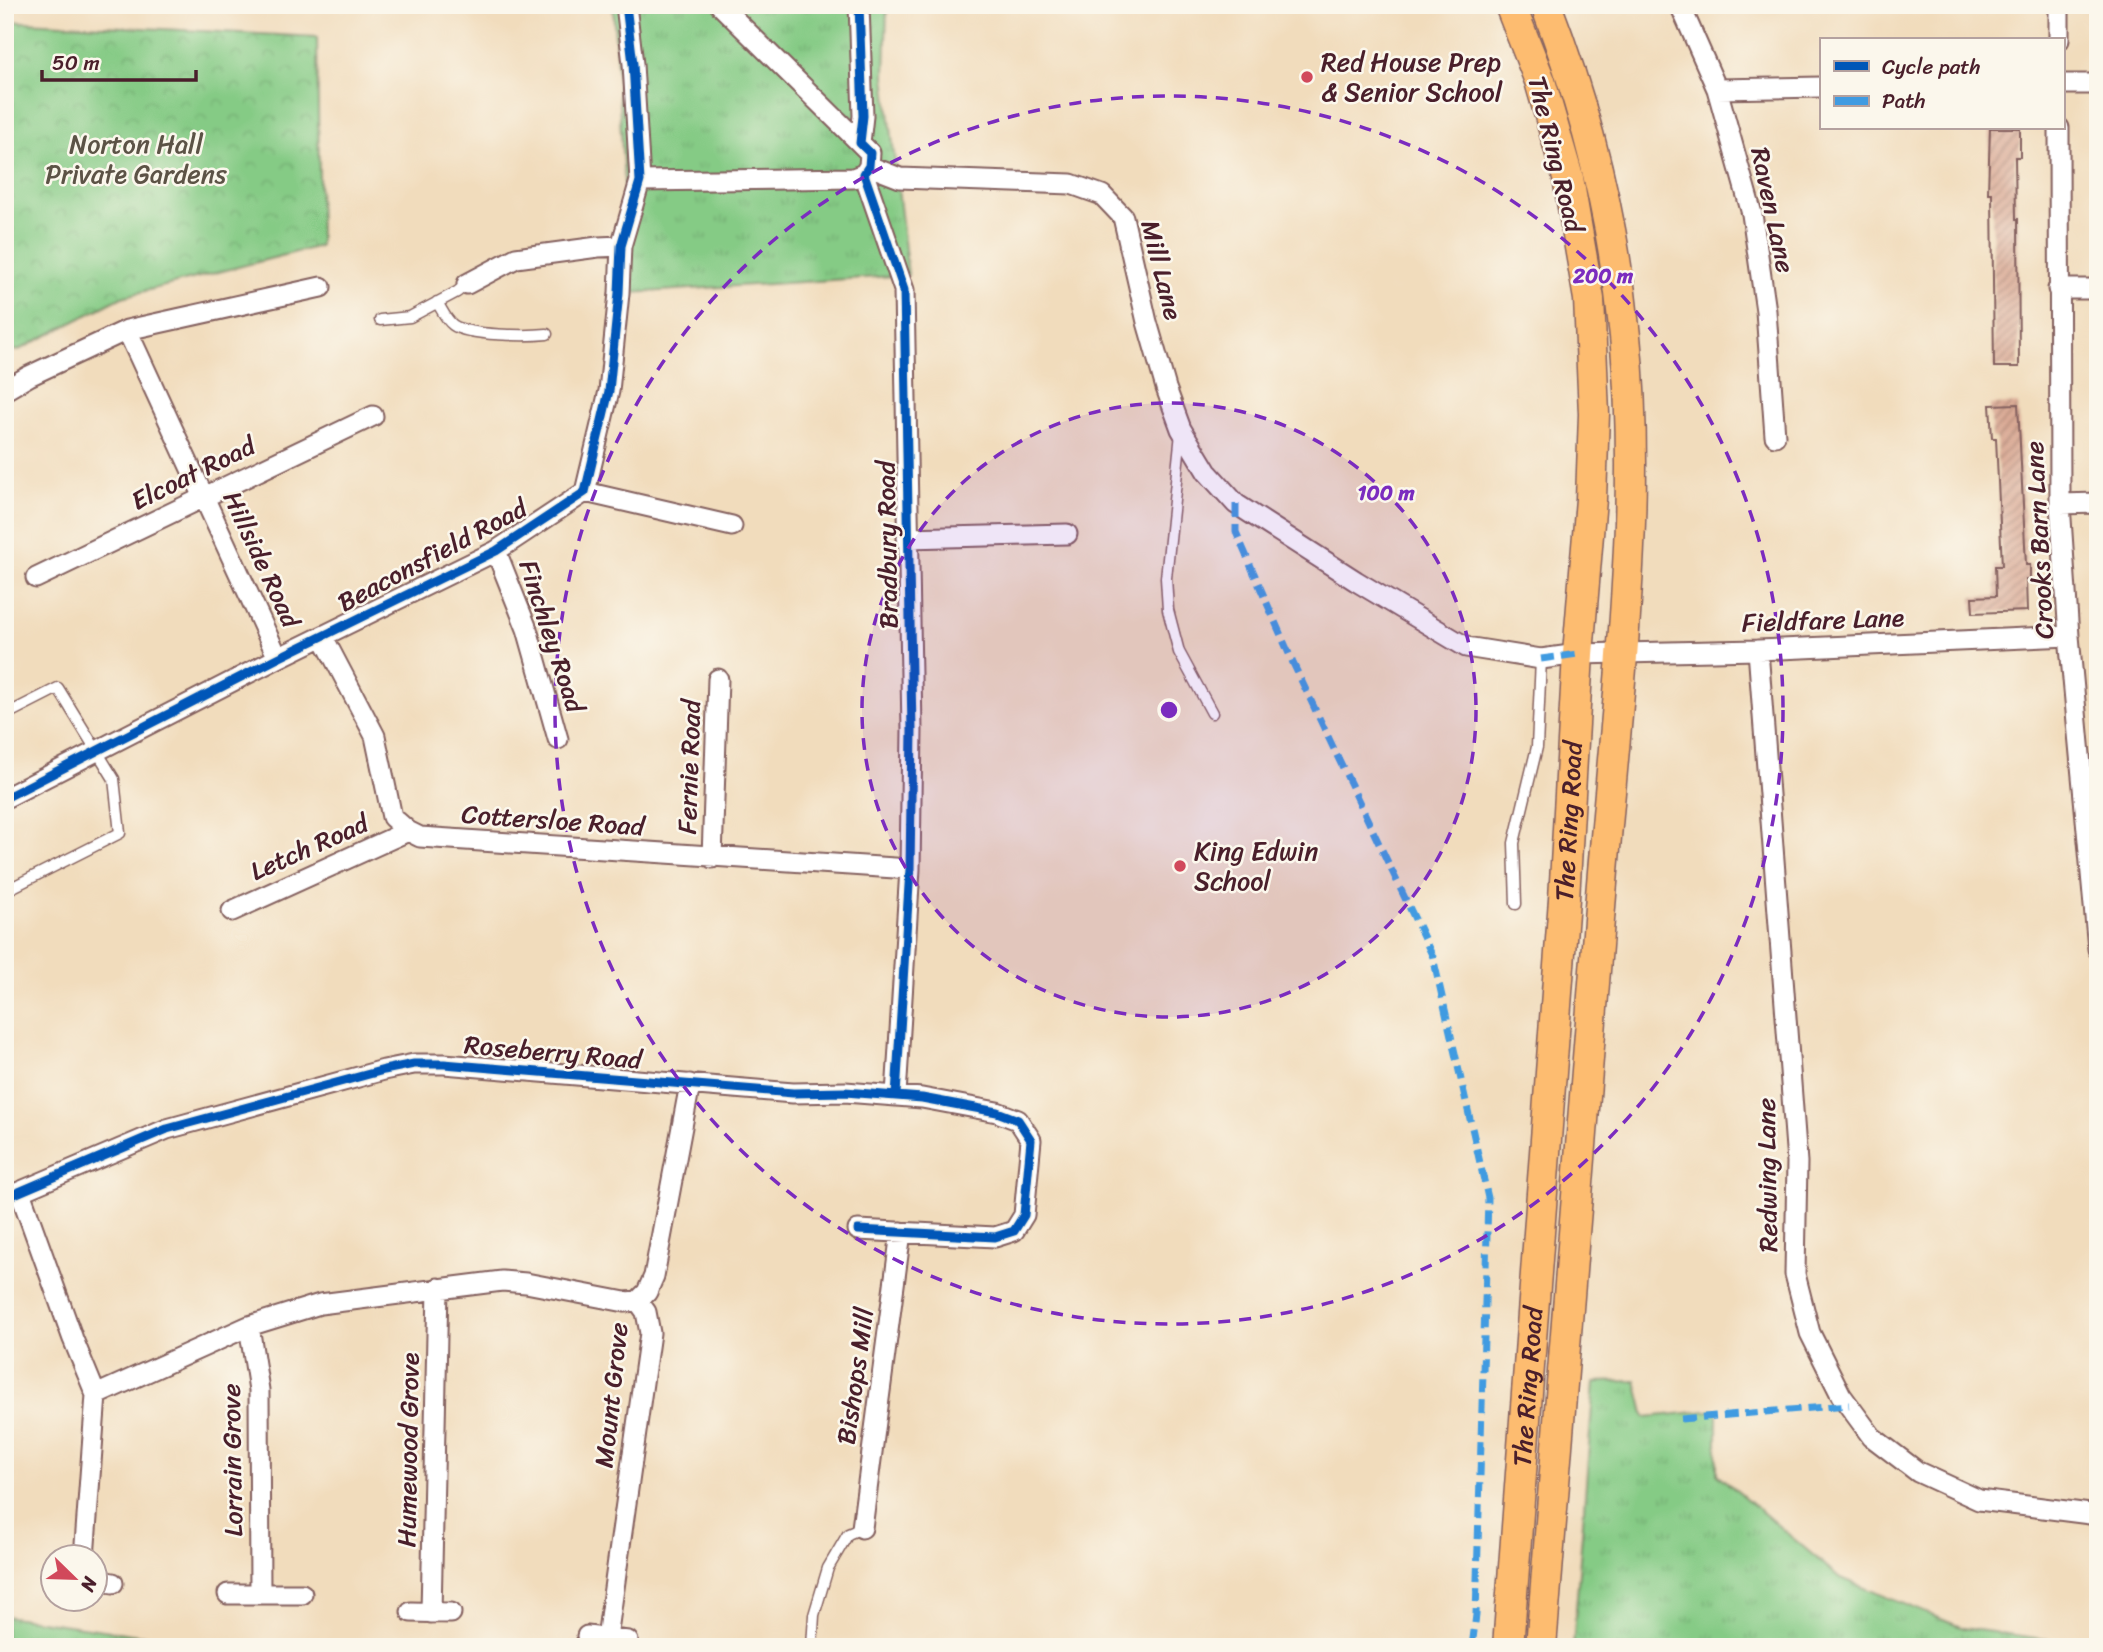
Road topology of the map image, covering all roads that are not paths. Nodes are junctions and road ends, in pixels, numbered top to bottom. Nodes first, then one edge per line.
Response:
1 (626, 5) edge
2 (720, 5) edge
3 (859, 5) edge
4 (1510, 5) edge
5 (1546, 5) edge
6 (1680, 5) edge
7 (2059, 5) edge
8 (2059, 38) edge
9 (2064, 84) edge
10 (2098, 84) edge
11 (1820, 88) edge
12 (1717, 89) junction
13 (2059, 130) edge
14 (860, 143) junction
15 (866, 170) junction
16 (640, 181) junction
17 (621, 246) junction
18 (467, 284) joint
19 (321, 287) dead end
20 (2058, 289) junction
21 (2098, 289) edge
22 (437, 302) junction
23 (380, 320) dead end
24 (127, 330) junction
25 (547, 334) dead end
26 (5, 390) edge
27 (373, 416) dead end
28 (1181, 429) junction
29 (1775, 436) dead end
30 (585, 492) junction
31 (204, 497) junction
32 (2098, 503) edge
33 (2060, 504) junction
34 (732, 526) dead end
35 (1067, 534) dead end
36 (907, 538) junction
37 (496, 551) junction
38 (36, 578) dead end
39 (2069, 636) junction
40 (323, 638) junction
41 (1758, 650) junction
42 (1622, 653) junction
43 (1578, 654) junction
44 (278, 658) junction
45 (1541, 659) junction
46 (718, 679) dead end
47 (1212, 713) dead end
48 (5, 715) edge
49 (558, 739) dead end
50 (98, 750) junction
51 (5, 797) edge
52 (408, 831) junction
53 (712, 858) junction
54 (911, 869) junction
55 (5, 891) edge
56 (1516, 904) dead end
57 (232, 911) dead end
58 (2098, 949) edge
59 (690, 1084) junction
60 (896, 1095) junction
61 (13, 1195) edge
62 (858, 1230) dead end
63 (901, 1232) junction
64 (438, 1288) junction
65 (638, 1301) junction
66 (249, 1326) junction
67 (96, 1395) junction
68 (2098, 1514) edge
69 (862, 1528) joint
70 (85, 1544) edge
71 (228, 1594) dead end
72 (260, 1594) junction
73 (302, 1594) dead end
74 (451, 1613) dead end
75 (587, 1636) dead end
76 (607, 1638) junction
77 (628, 1641) dead end
78 (812, 1647) edge
79 (1508, 1647) edge
80 (1541, 1647) edge

1 - 16 street
2 - 14 street
3 - 14 street, Bradbury Road
4 - 43 main road, The Ring Road
5 - 42 main road, The Ring Road
6 - 12 street, Raven Lane
7 - 8 street
9 - 10 street
11 - 12 street
12 - 29 street, Raven Lane
13 - 20 street, Crooks Barn Lane
14 - 15 street, Bradbury Road
15 - 16 street, Mill Lane
15 - 28 street, Mill Lane
15 - 36 street, Bradbury Road
16 - 17 street
17 - 18 street
17 - 30 street
18 - 22 lane
19 - 24 street
20 - 21 street
20 - 33 street, Crooks Barn Lane
22 - 23 lane
22 - 25 lane
24 - 26 street
24 - 31 street, Hillside Road
27 - 31 street, Elcoat Road
28 - 45 street
28 - 47 lane
30 - 34 street
30 - 37 street, Beaconsfield Road
31 - 38 street, Elcoat Road
31 - 44 street, Hillside Road
32 - 33 street
33 - 39 street, Crooks Barn Lane
35 - 36 street
36 - 54 street, Bradbury Road
37 - 40 street, Beaconsfield Road
37 - 49 street, Finchley Road
39 - 41 street, Fieldfare Lane
39 - 58 street, Crooks Barn Lane
40 - 44 street, Beaconsfield Road
40 - 52 street
41 - 42 street, Fieldfare Lane
41 - 68 street, Redwing Lane
42 - 43 street, Fieldfare Lane
42 - 80 main road, The Ring Road
43 - 45 street, Fieldfare Lane
43 - 79 main road, The Ring Road
44 - 50 street, Beaconsfield Road
45 - 56 lane
46 - 53 street, Fernie Road
48 - 50 lane
50 - 51 street, Beaconsfield Road
50 - 55 lane
52 - 53 street, Cottersloe Road
52 - 57 street, Letch Road
53 - 54 street, Cottersloe Road
54 - 60 street, Bradbury Road
59 - 60 street, Roseberry Road
59 - 61 street, Roseberry Road
59 - 65 street, Mount Grove
60 - 63 street, Roseberry Road
61 - 67 street
62 - 63 street
63 - 69 street, Bishops Mill
64 - 65 street
64 - 66 street
64 - 74 street, Humewood Grove
65 - 76 street, Mount Grove
66 - 67 street
66 - 72 street, Lorrain Grove
67 - 70 street
69 - 78 lane
71 - 72 street
72 - 73 street
75 - 76 street
76 - 77 street

